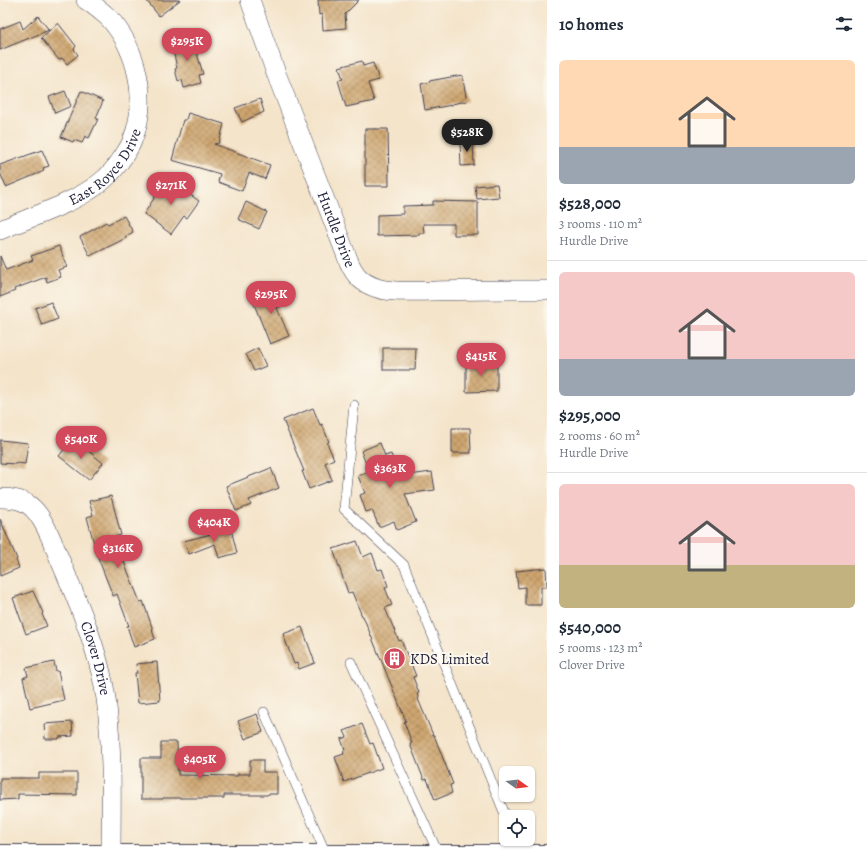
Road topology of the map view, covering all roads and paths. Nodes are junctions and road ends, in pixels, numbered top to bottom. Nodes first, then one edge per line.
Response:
1 (86, 0) edge
2 (250, 0) edge
3 (0, 230) edge
4 (547, 290) edge
5 (354, 405) dead end
6 (0, 498) edge
7 (351, 662) dead end
8 (264, 712) dead end
9 (503, 810) edge
10 (519, 848) edge
11 (0, 856) edge
12 (111, 857) edge
13 (327, 857) junction
14 (353, 857) edge
15 (440, 857) junction
16 (545, 857) edge

1 - 3 street, East Royce Drive
2 - 4 street, Hurdle Drive
5 - 9 lane
6 - 12 street, Clover Drive
7 - 15 lane
8 - 13 lane
10 - 15 main road
10 - 16 main road
11 - 12 main road
12 - 13 main road
13 - 14 main road
14 - 15 main road

